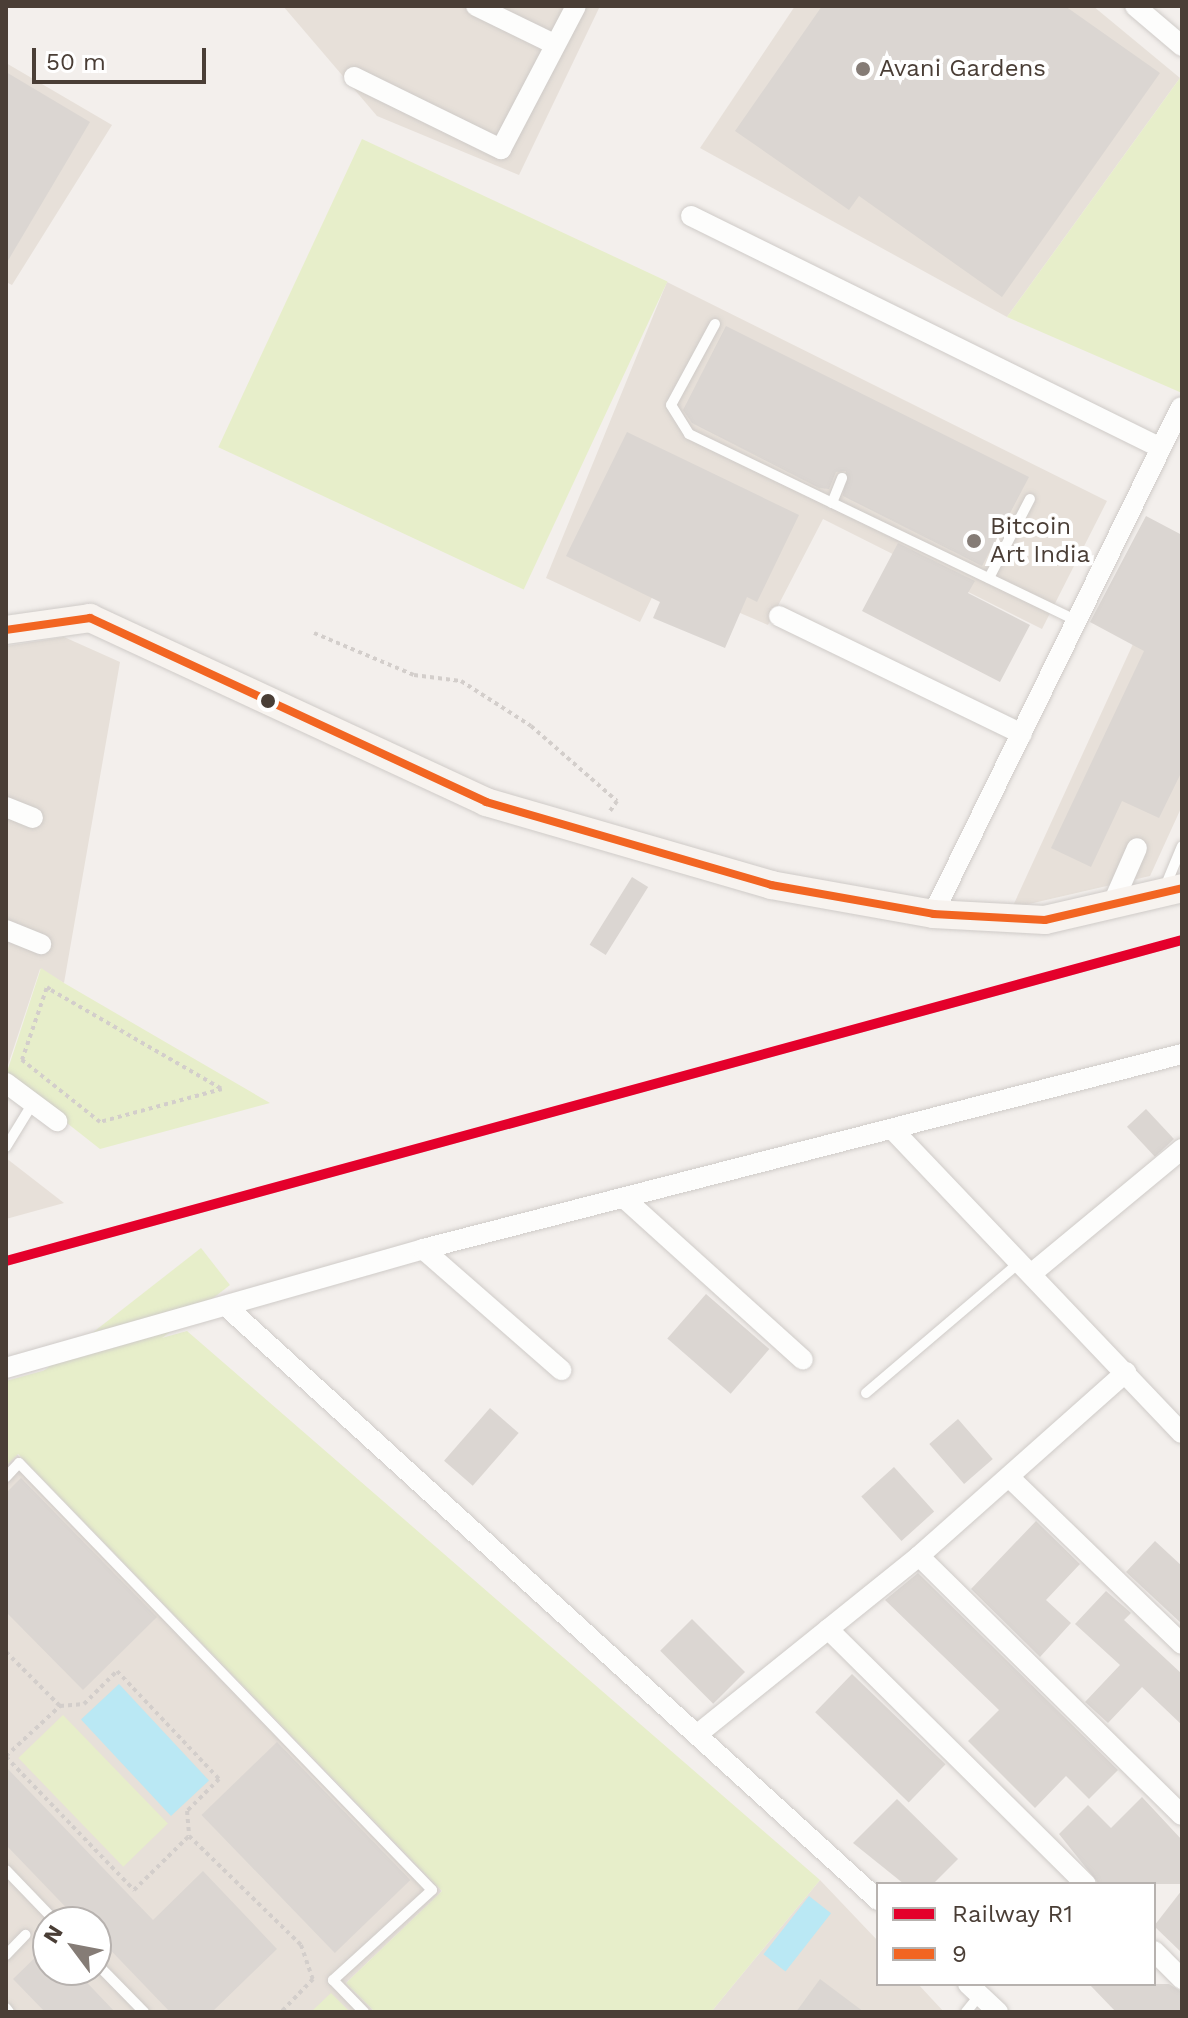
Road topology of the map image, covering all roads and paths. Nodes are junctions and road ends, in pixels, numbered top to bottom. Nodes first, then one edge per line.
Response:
1 (476, 6) edge
2 (576, 6) edge
3 (1135, 6) edge
4 (554, 44) junction
5 (1182, 46) edge
6 (354, 77) dead end
7 (691, 216) dead end
8 (715, 324) dead end
9 (1181, 407) edge
10 (1161, 448) junction
11 (842, 478) dead end
12 (1030, 499) dead end
13 (832, 503) junction
14 (989, 578) junction
15 (779, 616) dead end
16 (1077, 621) junction
17 (6, 630) edge
18 (314, 633) dead end
19 (1022, 734) junction
20 (6, 807) edge
21 (33, 818) dead end
22 (597, 834) junction
23 (1182, 846) edge
24 (1137, 848) dead end
25 (1173, 890) edge
26 (1112, 905) junction
27 (933, 914) junction
28 (6, 930) edge
29 (41, 944) dead end
30 (1182, 1054) edge
31 (6, 1083) edge
32 (222, 1089) joint
33 (33, 1103) junction
34 (57, 1121) dead end
35 (894, 1131) junction
36 (6, 1147) edge
37 (1182, 1149) edge
38 (624, 1198) junction
39 (423, 1249) junction
40 (1026, 1268) junction
41 (227, 1307) junction
42 (803, 1360) dead end
43 (6, 1368) edge
44 (561, 1370) dead end
45 (1126, 1372) junction
46 (866, 1393) dead end
47 (1182, 1433) edge
48 (6, 1477) edge
49 (1010, 1478) junction
50 (919, 1556) junction
51 (828, 1629) junction
52 (1182, 1644) edge
53 (6, 1652) edge
54 (60, 1706) junction
55 (699, 1733) junction
56 (6, 1756) edge
57 (1182, 1815) edge
58 (189, 1836) junction
59 (6, 1870) edge
60 (1084, 1882) edge
61 (876, 1898) edge
62 (41, 1906) edge
63 (25, 1935) dead end
64 (1156, 1953) edge
65 (6, 1955) edge
66 (112, 1979) edge
67 (1182, 1979) edge
68 (974, 1989) edge
69 (144, 2012) edge
70 (281, 2012) edge
71 (364, 2012) edge
72 (966, 2012) edge
73 (998, 2012) edge

1 - 4 street
2 - 4 street
3 - 5 street
4 - 6 street
7 - 10 street
8 - 13 lane
9 - 10 street
10 - 16 street
11 - 13 lane
12 - 14 lane
13 - 14 lane
14 - 16 lane
15 - 19 street
16 - 19 street
17 - 22 street
18 - 22 path
19 - 27 street
20 - 21 street
22 - 27 street
23 - 25 lane
24 - 26 street
25 - 26 street
26 - 27 street
28 - 29 street
30 - 35 street
31 - 33 street
32 - 32 path
33 - 34 street
33 - 36 lane
35 - 38 street
35 - 40 street
37 - 40 street
38 - 39 street
38 - 42 street
39 - 41 street
39 - 44 street
40 - 45 street
40 - 46 lane
41 - 43 street
41 - 55 street
45 - 47 street
45 - 49 street
48 - 71 lane
49 - 50 street
49 - 52 street
50 - 51 street
50 - 57 street
51 - 55 street
51 - 60 street
53 - 54 path
54 - 56 path
54 - 58 path
55 - 61 street
56 - 58 path
58 - 70 path
59 - 62 lane
63 - 65 lane
64 - 67 street
66 - 69 lane
68 - 72 lane
68 - 73 street

